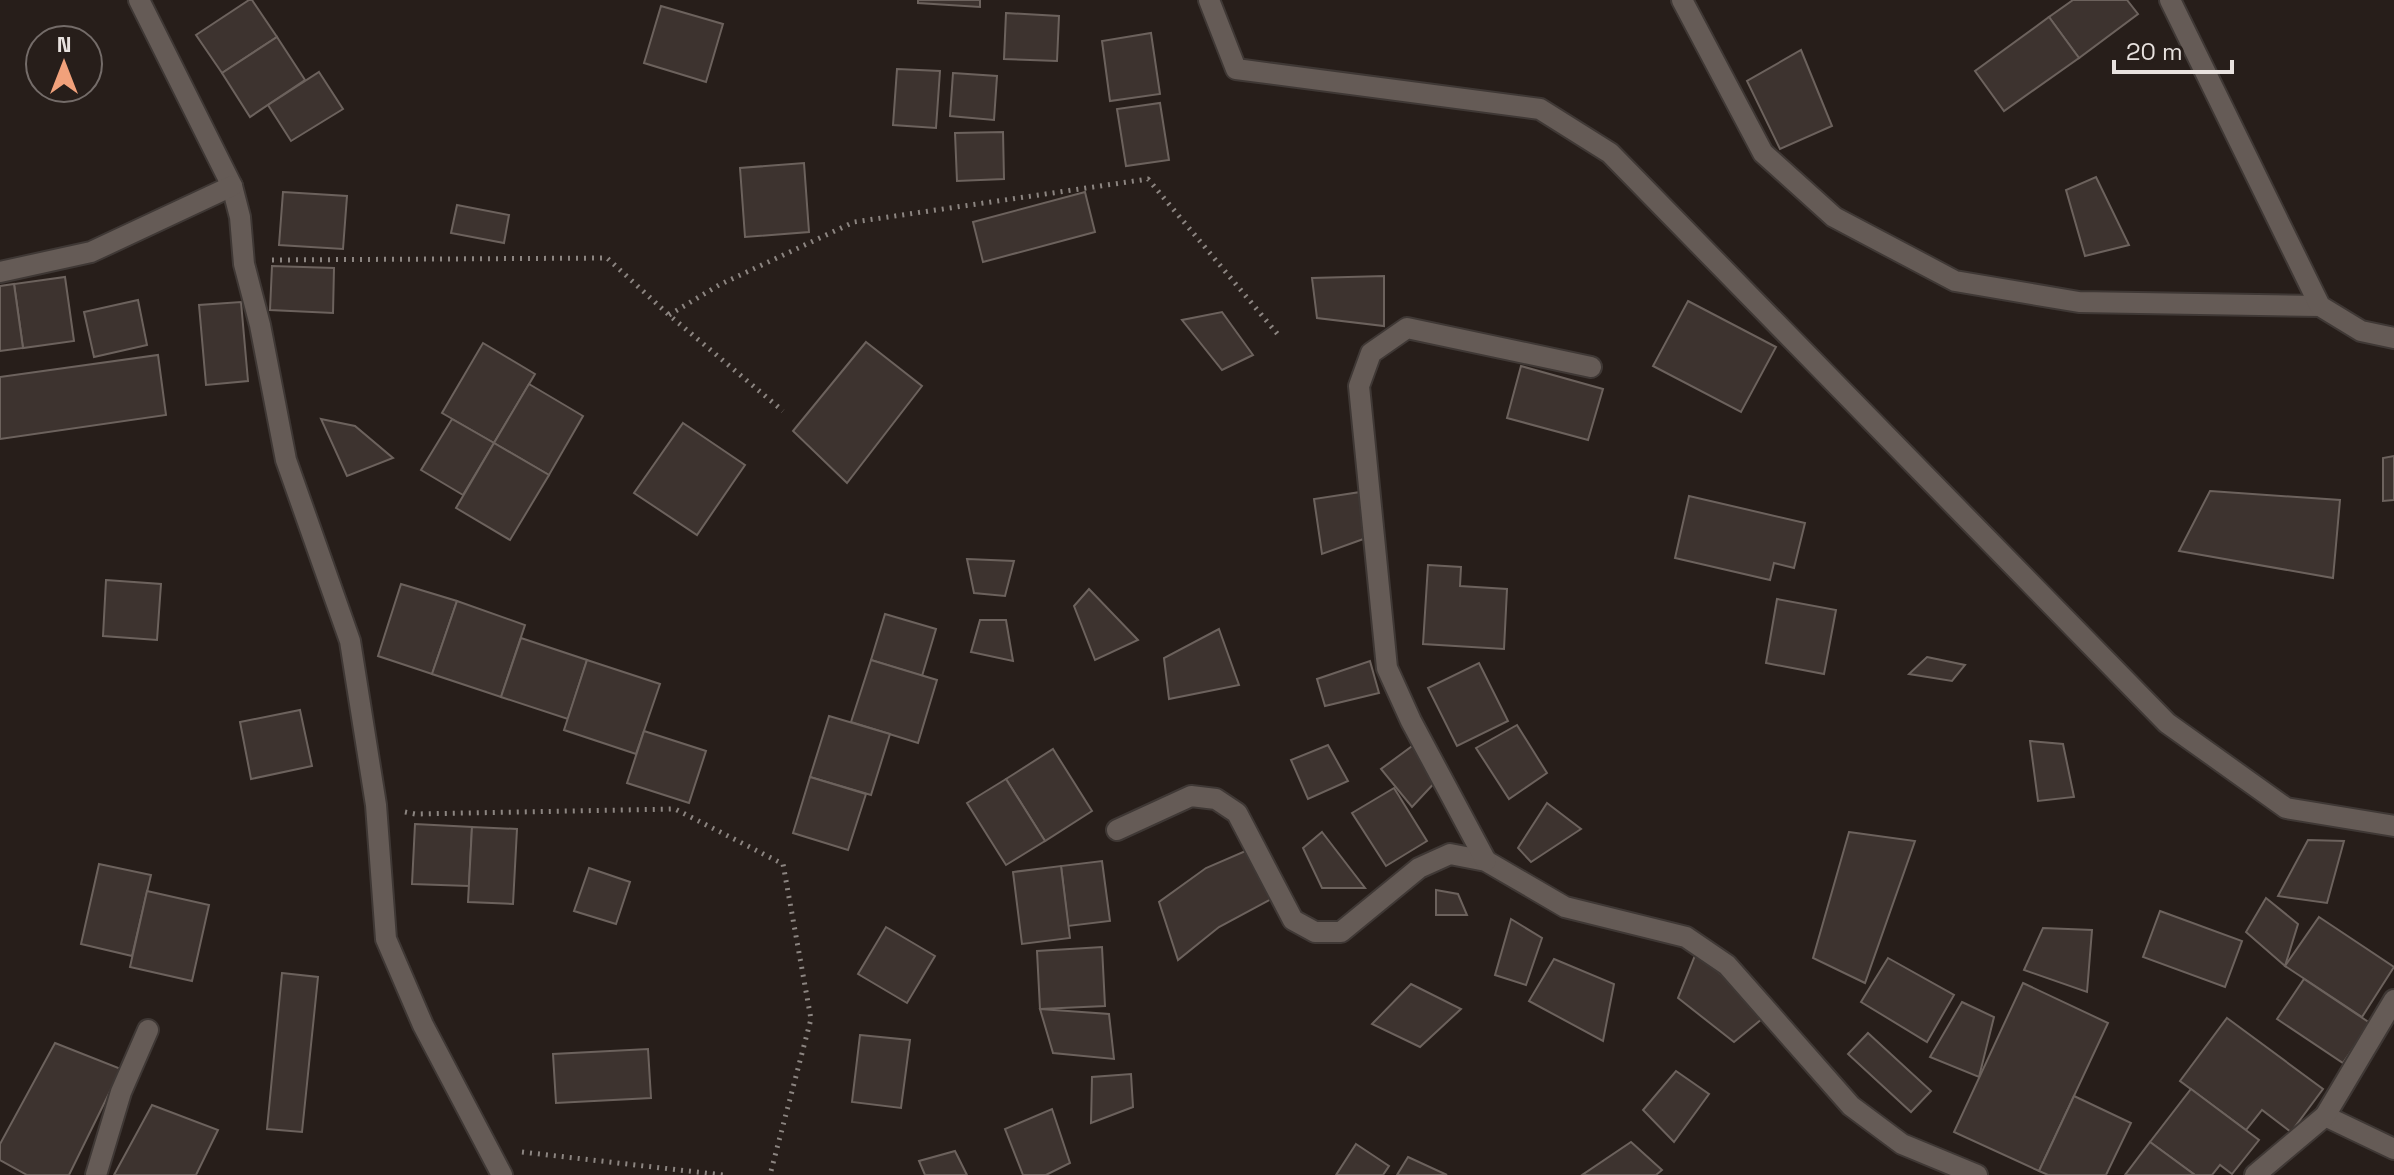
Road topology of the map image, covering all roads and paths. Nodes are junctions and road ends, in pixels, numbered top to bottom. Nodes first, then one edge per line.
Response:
1 (139, 0) edge
2 (1209, 0) edge
3 (1682, 0) edge
4 (2170, 0) edge
5 (232, 186) junction
6 (244, 264) junction
7 (0, 272) edge
8 (2320, 306) junction
9 (669, 315) junction
10 (1280, 337) dead end
11 (2394, 338) edge
12 (1591, 367) dead end
13 (783, 411) dead end
14 (376, 805) junction
15 (2394, 826) edge
16 (1117, 830) dead end
17 (1486, 861) junction
18 (2394, 1000) edge
19 (148, 1030) dead end
20 (2325, 1116) junction
21 (489, 1148) junction
22 (2394, 1149) edge
23 (96, 1175) edge
24 (502, 1175) edge
25 (723, 1175) edge
26 (770, 1175) edge
27 (1977, 1175) edge
28 (2255, 1175) edge

1 - 5 street
2 - 15 street
3 - 8 street
4 - 8 street
5 - 6 street
5 - 7 street
6 - 9 path
6 - 14 street
8 - 11 street
9 - 10 path
9 - 13 path
12 - 17 street
14 - 21 street
14 - 26 path
16 - 17 street
17 - 27 street
18 - 20 street
19 - 23 street
20 - 22 street
20 - 28 street
21 - 24 street
21 - 25 path

